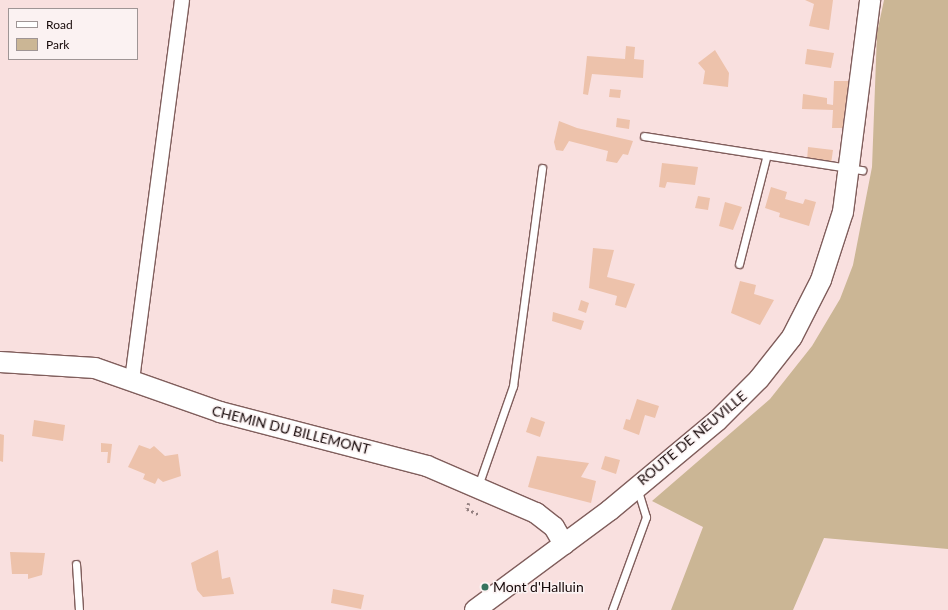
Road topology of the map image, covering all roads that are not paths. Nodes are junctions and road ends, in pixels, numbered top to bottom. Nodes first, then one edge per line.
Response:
1 (182, 0) edge
2 (870, 0) edge
3 (644, 136) dead end
4 (766, 158) junction
5 (542, 168) dead end
6 (856, 170) junction
7 (739, 264) dead end
8 (0, 362) edge
9 (132, 380) junction
10 (478, 486) junction
11 (638, 490) junction
12 (564, 544) junction
13 (76, 564) dead end
14 (79, 610) edge
15 (475, 610) edge
16 (612, 610) edge

1 - 9 street
2 - 6 main road, ROUTE DE NEUVILLE
3 - 4 lane
4 - 6 lane
4 - 7 lane
5 - 10 lane
6 - 11 main road, ROUTE DE NEUVILLE
8 - 9 main road, CHEMIN DU BILLEMONT
9 - 10 main road, CHEMIN DU BILLEMONT
10 - 12 main road, CHEMIN DU BILLEMONT
11 - 12 main road, ROUTE DE NEUVILLE
11 - 16 lane
12 - 15 main road, ROUTE DE NEUVILLE
13 - 14 lane

